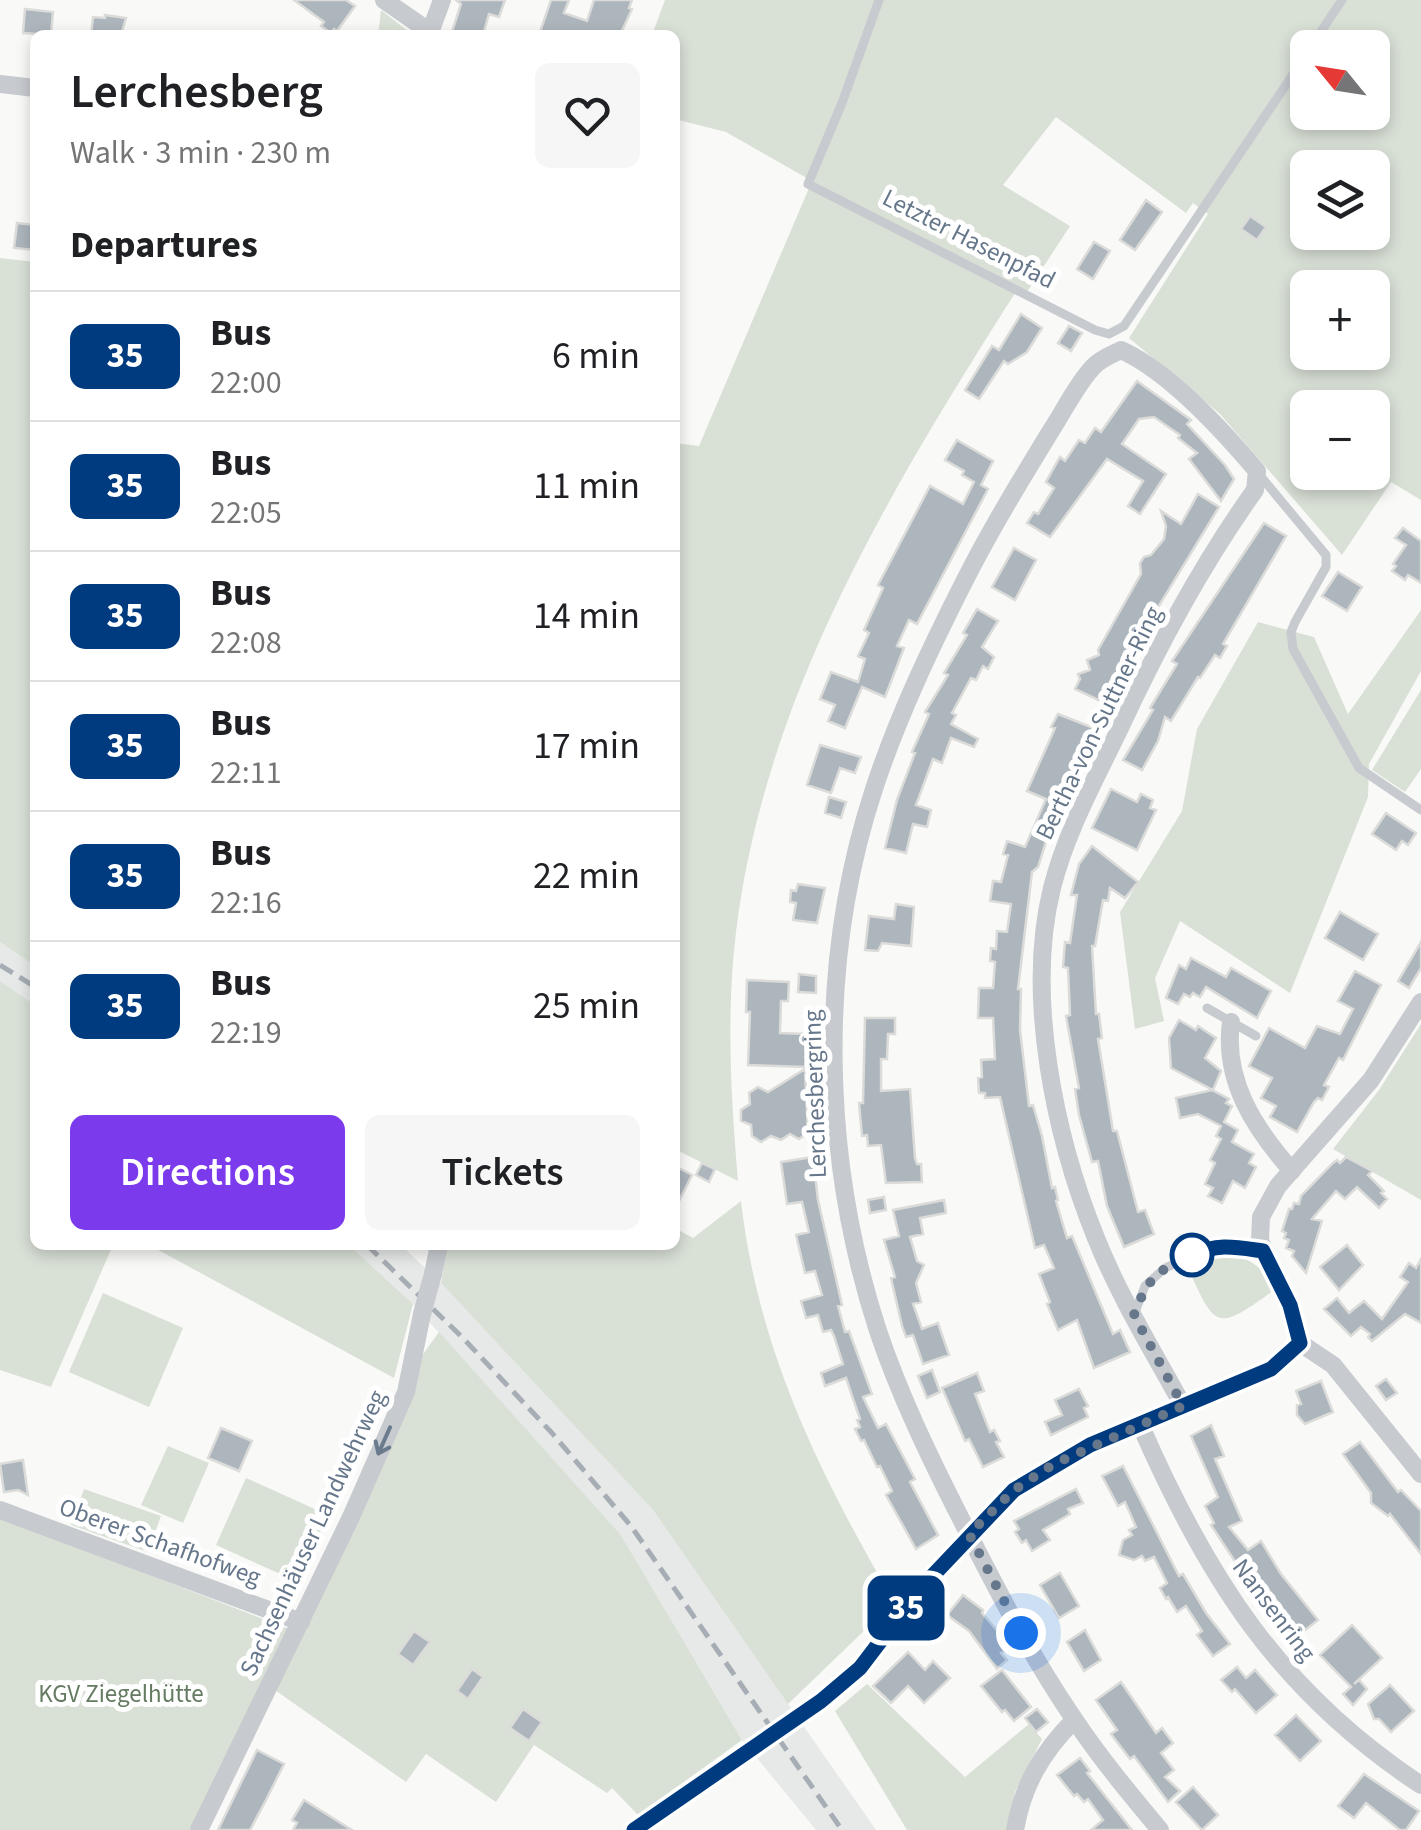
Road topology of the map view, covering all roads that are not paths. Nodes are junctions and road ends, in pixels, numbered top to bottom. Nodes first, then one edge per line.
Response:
1 (384, 0) edge
2 (442, 0) edge
3 (879, 0) edge
4 (1342, 0) edge
5 (425, 30) edge
6 (431, 30) edge
7 (1322, 30) edge
8 (1290, 78) edge
9 (0, 84) edge
10 (30, 87) edge
11 (1257, 472) junction
12 (1421, 810) edge
13 (1421, 1002) edge
14 (1208, 1008) dead end
15 (1231, 1022) junction
16 (1256, 1036) dead end
17 (1292, 1171) junction
18 (438, 1250) edge
19 (1263, 1251) junction
20 (1134, 1315) junction
21 (1300, 1343) junction
22 (1183, 1406) junction
23 (1140, 1424) junction
24 (1421, 1474) edge
25 (0, 1510) edge
26 (969, 1534) junction
27 (302, 1622) junction
28 (1074, 1720) junction
29 (1421, 1785) edge
30 (199, 1830) edge
31 (634, 1830) edge
32 (1014, 1830) edge
33 (1160, 1830) edge

1 - 5 street
2 - 6 street
3 - 8 lane, Letzter Hasenpfad
4 - 7 lane
9 - 10 street
11 - 12 lane
11 - 20 street, Bertha-von-Suttner-Ring
11 - 26 street, Lerchesbergring
13 - 17 street
14 - 15 lane
15 - 16 lane
15 - 17 street
17 - 19 street
18 -> 27 street, Sachsenhäuser Landwehrweg, bridge
19 - 20 lane
19 - 21 street
20 - 22 street, Bertha-von-Suttner-Ring
21 - 22 street
21 - 24 street
22 - 23 street
23 - 26 street
23 - 29 street, Nansenring
25 - 27 street, Oberer Schafhofweg
26 - 28 street, Lerchesbergring
26 - 31 street, bridge
27 - 30 street, Sachsenhäuser Landwehrweg
28 - 32 street
28 - 33 street, Lerchesbergring

